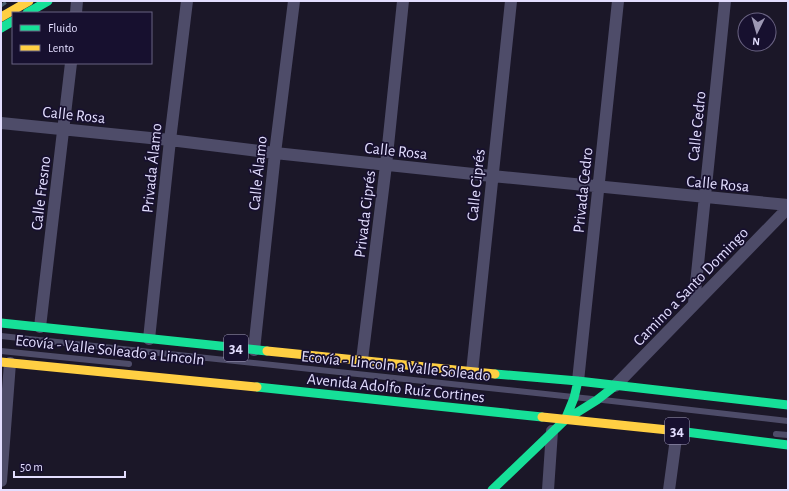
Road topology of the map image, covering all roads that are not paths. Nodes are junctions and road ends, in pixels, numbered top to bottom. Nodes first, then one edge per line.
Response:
1 (29, 1) edge
2 (48, 1) edge
3 (77, 1) edge
4 (187, 1) edge
5 (294, 1) edge
6 (403, 1) edge
7 (511, 1) edge
8 (618, 1) edge
9 (725, 1) edge
10 (29, 12) edge
11 (76, 12) edge
12 (1, 17) edge
13 (12, 22) edge
14 (1, 28) edge
15 (71, 64) edge
16 (1, 123) edge
17 (64, 129) junction
18 (170, 140) junction
19 (275, 153) junction
20 (386, 165) junction
21 (492, 176) junction
22 (599, 186) junction
23 (705, 198) junction
24 (788, 206) edge
25 (694, 303) junction
26 (1, 323) edge
27 (40, 327) junction
28 (1, 336) edge
29 (149, 339) junction
30 (254, 350) junction
31 (1, 351) edge
32 (362, 360) junction
33 (6, 362) edge
34 (135, 365) dead end
35 (472, 372) junction
36 (578, 381) junction
37 (615, 386) junction
38 (574, 398) junction
39 (597, 400) junction
40 (788, 405) edge
41 (564, 414) junction
42 (788, 421) edge
43 (552, 431) junction
44 (677, 432) junction
45 (772, 434) dead end
46 (788, 435) edge
47 (788, 445) edge
48 (1, 481) edge
49 (492, 490) edge
50 (548, 490) edge
51 (669, 490) edge

1 - 12 main road
2 - 10 main road
3 - 11 street
4 - 18 street, Privada Álamo
5 - 19 street, Calle Álamo
6 - 20 street, Privada Ciprés
7 - 21 street, Calle Ciprés
8 - 22 street, Privada Cedro
9 - 23 street, Calle Cedro
13 - 14 main road
15 - 17 street, Calle Fresno
16 - 17 street, Calle Rosa
17 - 18 street, Calle Rosa
17 - 27 street, Calle Fresno
18 - 19 street, Calle Rosa
18 - 29 street, Privada Álamo
19 - 20 street, Calle Rosa
19 - 30 street, Calle Álamo
20 - 21 street, Calle Rosa
20 - 32 street, Privada Ciprés
21 - 22 street, Calle Rosa
21 - 35 street, Calle Ciprés
22 - 23 street, Calle Rosa
22 - 36 street, Privada Cedro
23 - 24 street, Calle Rosa
23 - 25 street, Calle Cedro
24 - 25 street, Camino a Santo Domingo
25 - 37 street, Camino a Santo Domingo
26 - 27 main road, Avenida Adolfo Ruíz Cortines / 34
27 - 29 main road, Avenida Adolfo Ruíz Cortines / 34
28 - 38 lane, Ecovía - Lincoln a Valle Soleado
29 - 30 main road, Avenida Adolfo Ruíz Cortines / 34
30 - 32 main road, Avenida Adolfo Ruíz Cortines / 34
31 - 34 lane, Ecovía - Valle Soleado a Lincoln
32 - 35 main road, Avenida Adolfo Ruíz Cortines / 34
33 - 41 main road, Avenida Adolfo Ruíz Cortines / 34
33 - 48 street
35 - 36 main road, Avenida Adolfo Ruíz Cortines / 34
36 - 37 main road, Avenida Adolfo Ruíz Cortines / 34
36 - 38 main road
37 - 39 main road
37 - 40 main road, Avenida Adolfo Ruíz Cortines / 34
38 - 39 lane, Ecovía - Lincoln a Valle Soleado
38 - 41 main road
39 - 41 main road
39 - 42 lane, Ecovía - Lincoln a Valle Soleado
41 - 43 main road
41 - 44 main road, Avenida Adolfo Ruíz Cortines / 34
43 - 49 main road
43 - 50 street
44 - 47 main road, Avenida Adolfo Ruíz Cortines / 34
44 - 51 street
45 - 46 lane

